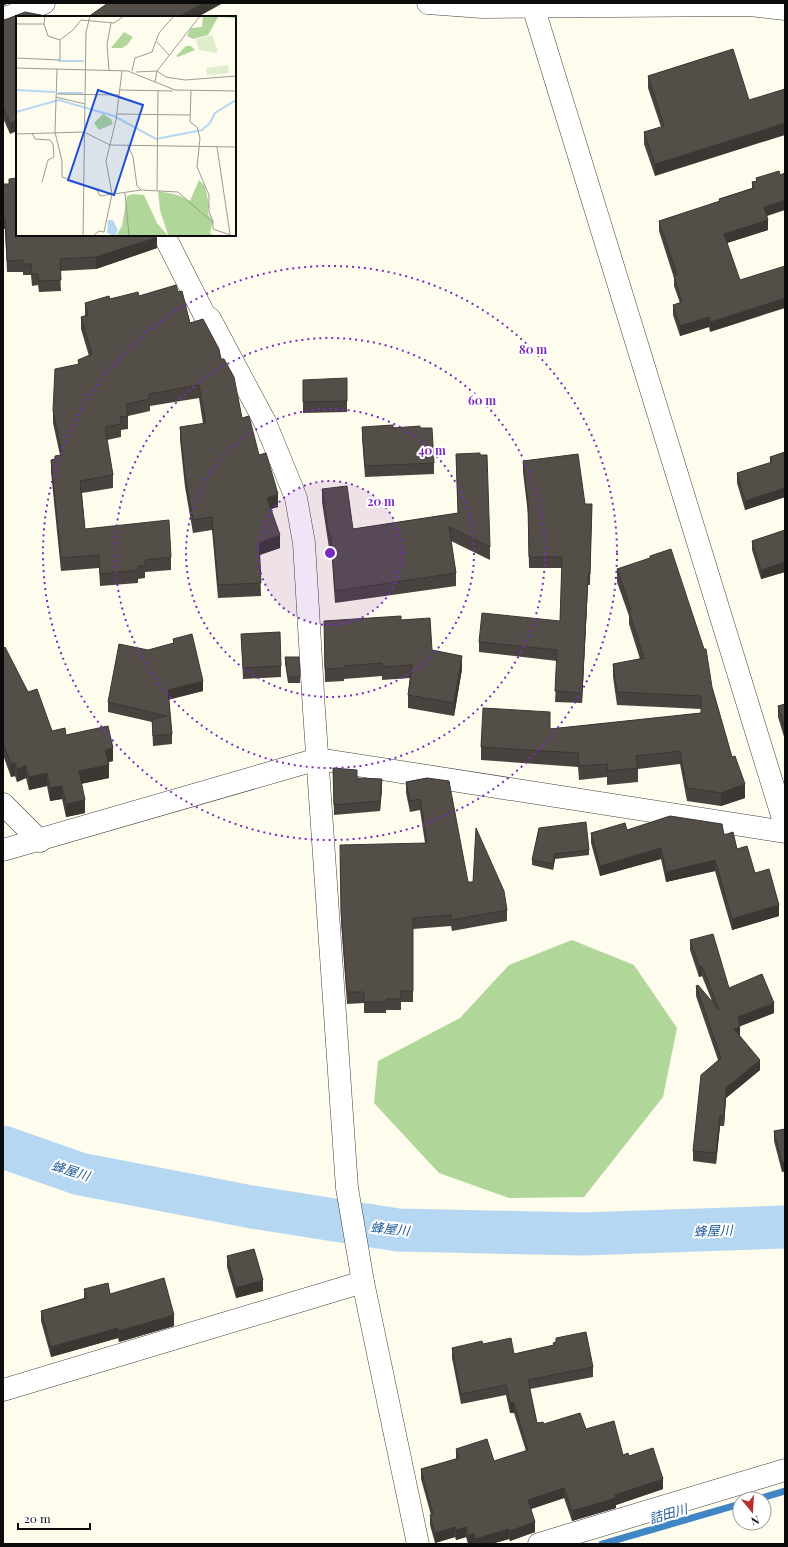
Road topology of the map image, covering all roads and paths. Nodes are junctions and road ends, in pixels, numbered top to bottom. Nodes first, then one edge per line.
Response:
1 (46, 3) edge
2 (428, 3) edge
3 (533, 5) edge
4 (785, 9) edge
5 (53, 16) edge
6 (3, 19) edge
7 (165, 236) edge
8 (318, 759) junction
9 (3, 804) edge
10 (785, 825) edge
11 (785, 832) edge
12 (40, 841) junction
13 (3, 850) edge
14 (363, 1282) junction
15 (3, 1390) edge
16 (785, 1470) edge
17 (418, 1544) edge
18 (539, 1544) edge

1 - 5 street
1 - 6 street
2 - 3 street
3 - 4 street
3 - 10 street
7 - 8 street
8 - 11 street
8 - 12 street
8 - 14 street
9 - 12 street
12 - 13 street
14 - 15 street
14 - 17 street
16 - 18 street

